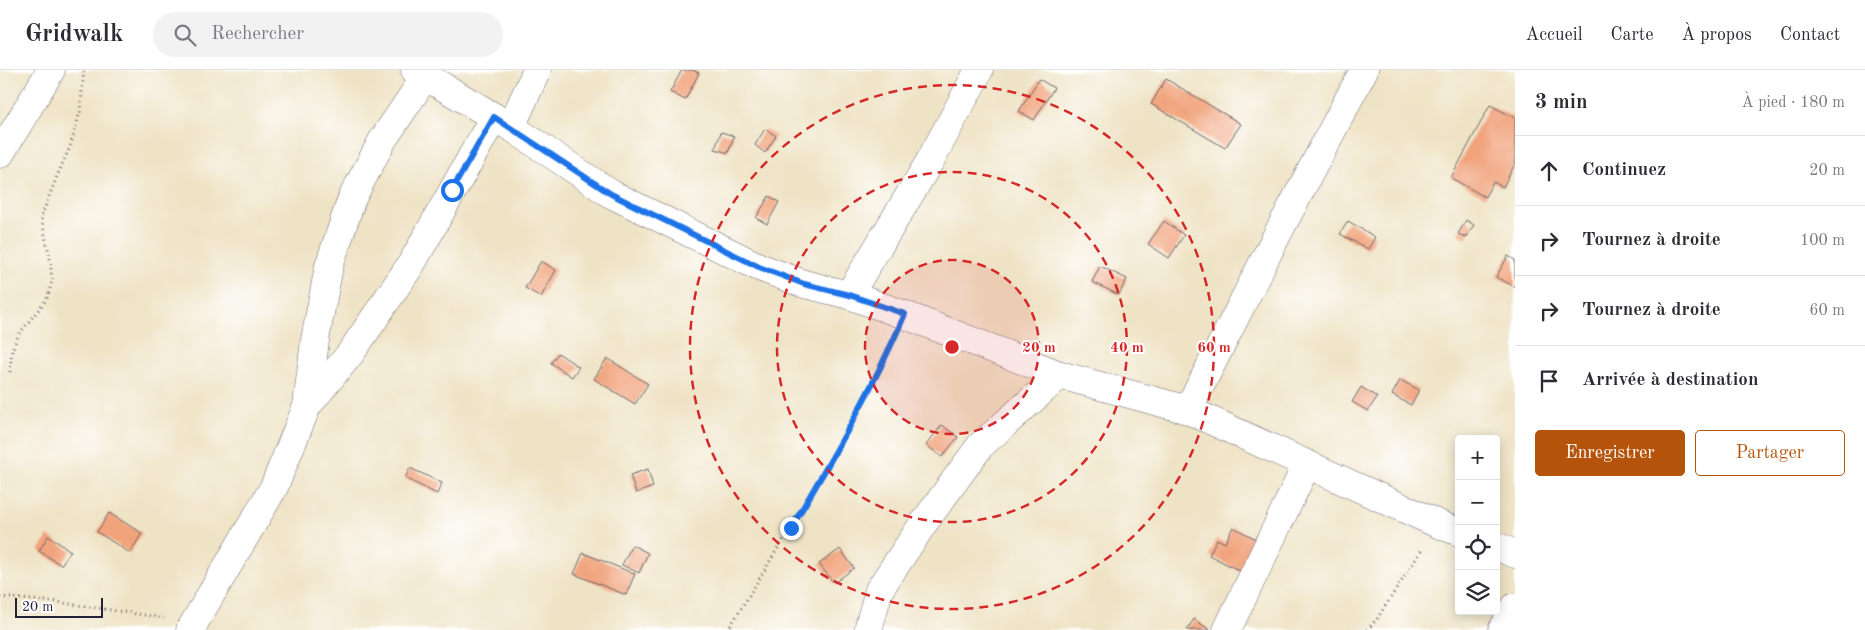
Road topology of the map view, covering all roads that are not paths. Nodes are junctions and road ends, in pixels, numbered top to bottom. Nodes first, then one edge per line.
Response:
1 (51, 70) edge
2 (537, 70) edge
3 (979, 70) edge
4 (1364, 70) edge
5 (420, 74) edge
6 (502, 122) junction
7 (0, 154) edge
8 (849, 295) junction
9 (1060, 375) junction
10 (307, 406) junction
11 (1188, 410) junction
12 (1307, 464) junction
13 (1448, 528) edge
14 (1500, 548) edge
15 (1515, 554) edge
16 (1515, 607) edge
17 (192, 626) edge
18 (868, 630) edge
19 (1227, 630) edge
20 (1502, 630) edge

1 - 7 street
2 - 6 street
3 - 8 street
4 - 11 street
5 - 6 street
5 - 10 street
6 - 8 street
6 - 10 street
8 - 9 street
9 - 11 street
9 - 18 street
10 - 17 street
11 - 12 street
12 - 13 street
12 - 19 street
14 - 15 street
16 - 20 street

